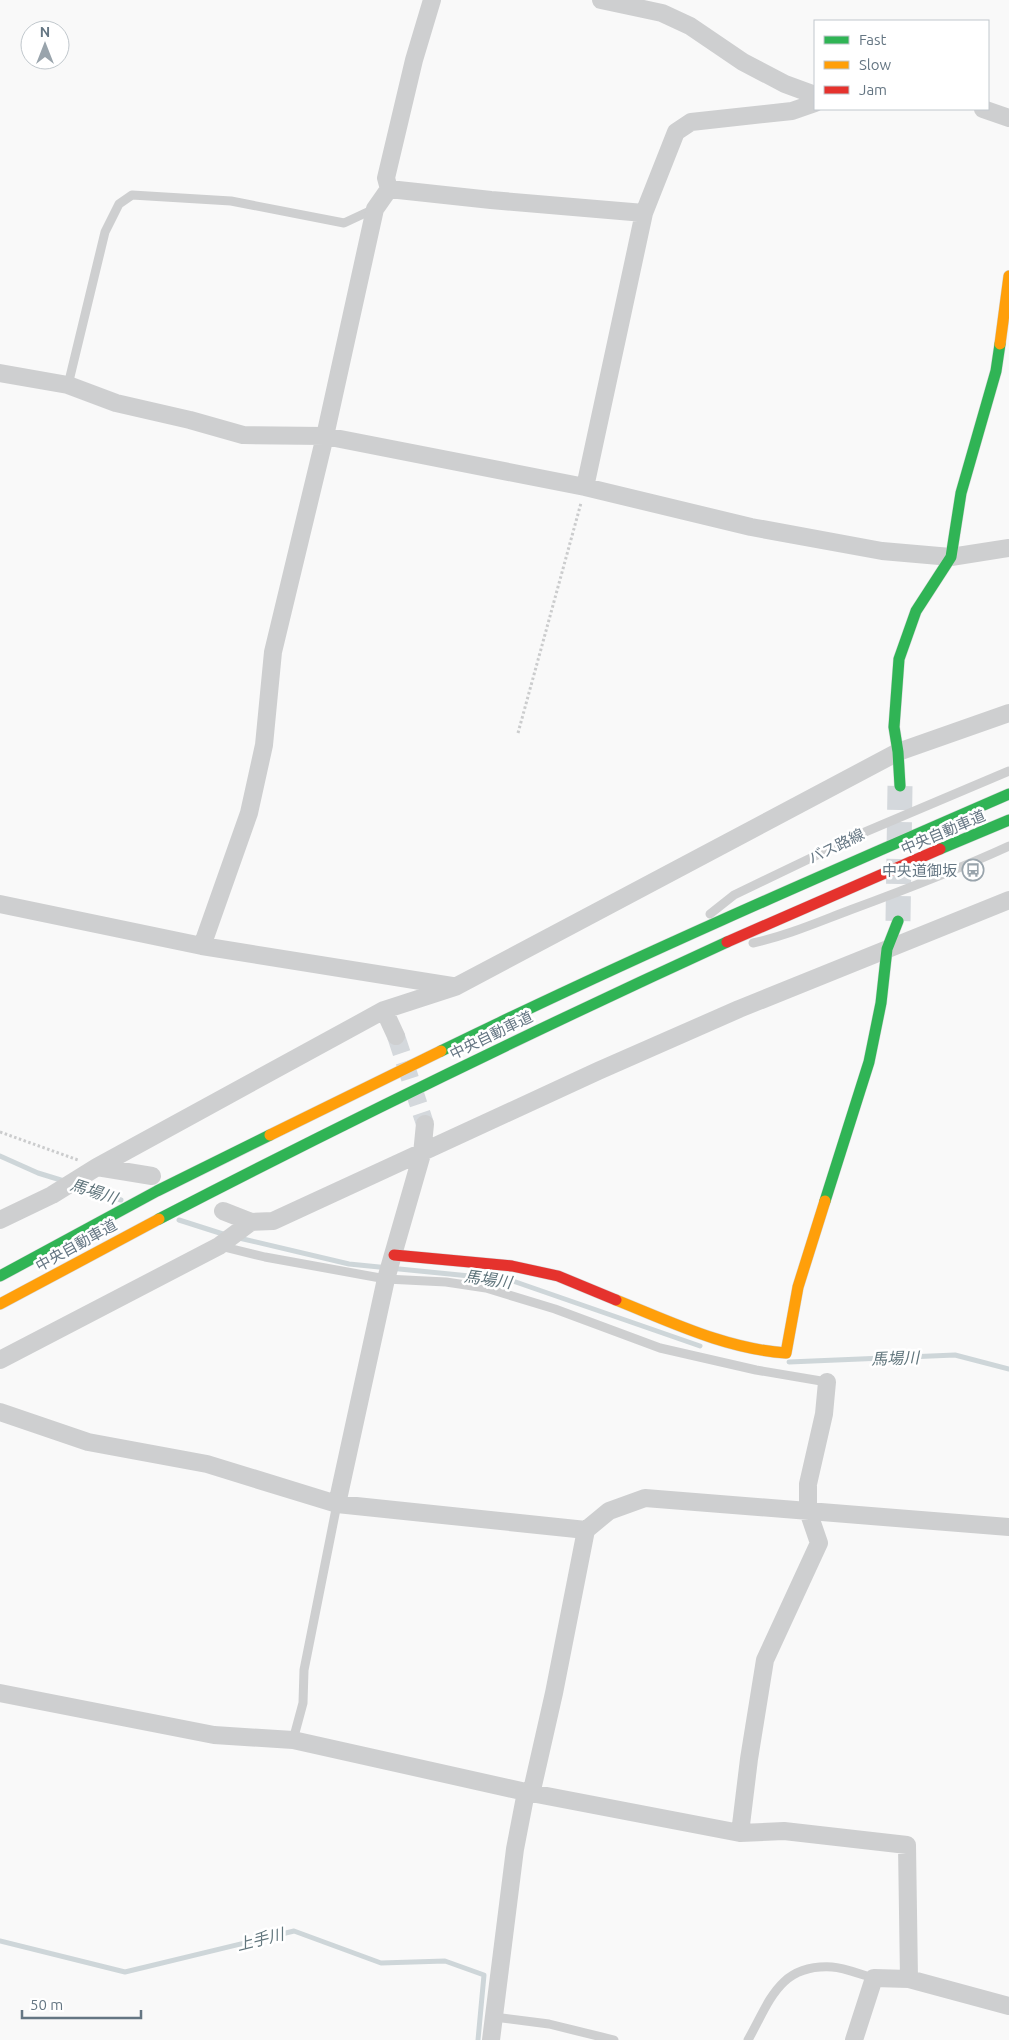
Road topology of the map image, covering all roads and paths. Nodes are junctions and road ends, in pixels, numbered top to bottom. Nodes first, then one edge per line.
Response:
1 (432, 0) edge
2 (601, 0) edge
3 (814, 95) edge
4 (814, 103) edge
5 (987, 110) edge
6 (1009, 118) edge
7 (389, 189) junction
8 (375, 209) junction
9 (644, 213) junction
10 (1009, 276) edge
11 (0, 373) edge
12 (68, 385) junction
13 (325, 436) junction
14 (585, 488) junction
15 (1009, 548) edge
16 (951, 557) junction
17 (1009, 713) edge
18 (518, 733) dead end
19 (898, 752) junction
20 (1009, 771) edge
21 (900, 786) tunnel mouth
22 (1009, 794) edge
23 (1009, 820) edge
24 (1009, 846) edge
25 (1009, 900) edge
26 (0, 904) edge
27 (898, 921) tunnel mouth
28 (675, 942) junction
29 (202, 946) junction
30 (887, 948) junction
31 (706, 953) junction
32 (455, 987) junction
33 (384, 1010) junction
34 (396, 1036) tunnel mouth
35 (425, 1124) tunnel mouth
36 (0, 1132) edge
37 (422, 1154) junction
38 (98, 1167) junction
39 (155, 1184) junction
40 (223, 1211) dead end
41 (0, 1220) edge
42 (246, 1227) junction
43 (222, 1244) junction
44 (393, 1257) junction
45 (0, 1276) edge
46 (386, 1277) junction
47 (0, 1304) edge
48 (716, 1342) junction
49 (711, 1358) junction
50 (0, 1360) edge
51 (827, 1382) joint
52 (0, 1412) edge
53 (337, 1504) junction
54 (808, 1511) junction
55 (1009, 1527) edge
56 (586, 1530) junction
57 (0, 1693) edge
58 (292, 1740) junction
59 (526, 1792) junction
60 (740, 1833) junction
61 (874, 1978) junction
62 (909, 1979) junction
63 (1009, 2006) edge
64 (494, 2018) junction
65 (491, 2040) edge
66 (614, 2040) edge
67 (748, 2040) edge
68 (854, 2040) edge

1 - 7 street
2 - 3 street
4 - 9 street
5 - 6 street
7 - 8 street
7 - 9 street
8 - 12 lane
8 - 13 street
9 - 14 street
10 - 16 main road
11 - 12 street
12 - 13 street
13 - 14 street
13 - 29 street
14 - 16 street
14 - 18 path
15 - 16 street
16 - 19 main road
17 - 19 street
19 - 21 main road
19 - 32 street
20 - 28 lane, バス路線
22 - 28 main road, 中央自動車道
23 - 31 main road, 中央自動車道
24 - 31 lane
25 - 30 street
26 - 29 street
27 - 30 main road
28 - 39 main road, 中央自動車道
29 - 32 street
30 - 37 street
30 - 48 main road
31 - 47 main road, 中央自動車道
32 - 33 street
33 - 34 street
33 - 38 street
35 - 37 street
36 - 38 path
37 - 42 street
37 - 44 street
38 - 39 street
38 - 41 street
39 - 45 main road, 中央自動車道
40 - 42 street
42 - 43 street
43 - 46 lane
43 - 50 street
44 - 46 street
44 - 48 main road
46 - 49 lane
46 - 53 street
48 - 49 lane
49 - 51 lane
51 - 54 street
52 - 53 street
53 - 56 street
53 - 58 lane
54 - 55 street
54 - 56 street
54 - 60 street
56 - 59 street
57 - 58 street
58 - 59 street
59 - 60 street
59 - 64 street
60 - 62 street
61 - 62 street
61 - 67 lane
61 - 68 street
62 - 63 street
64 - 65 street
64 - 66 lane

